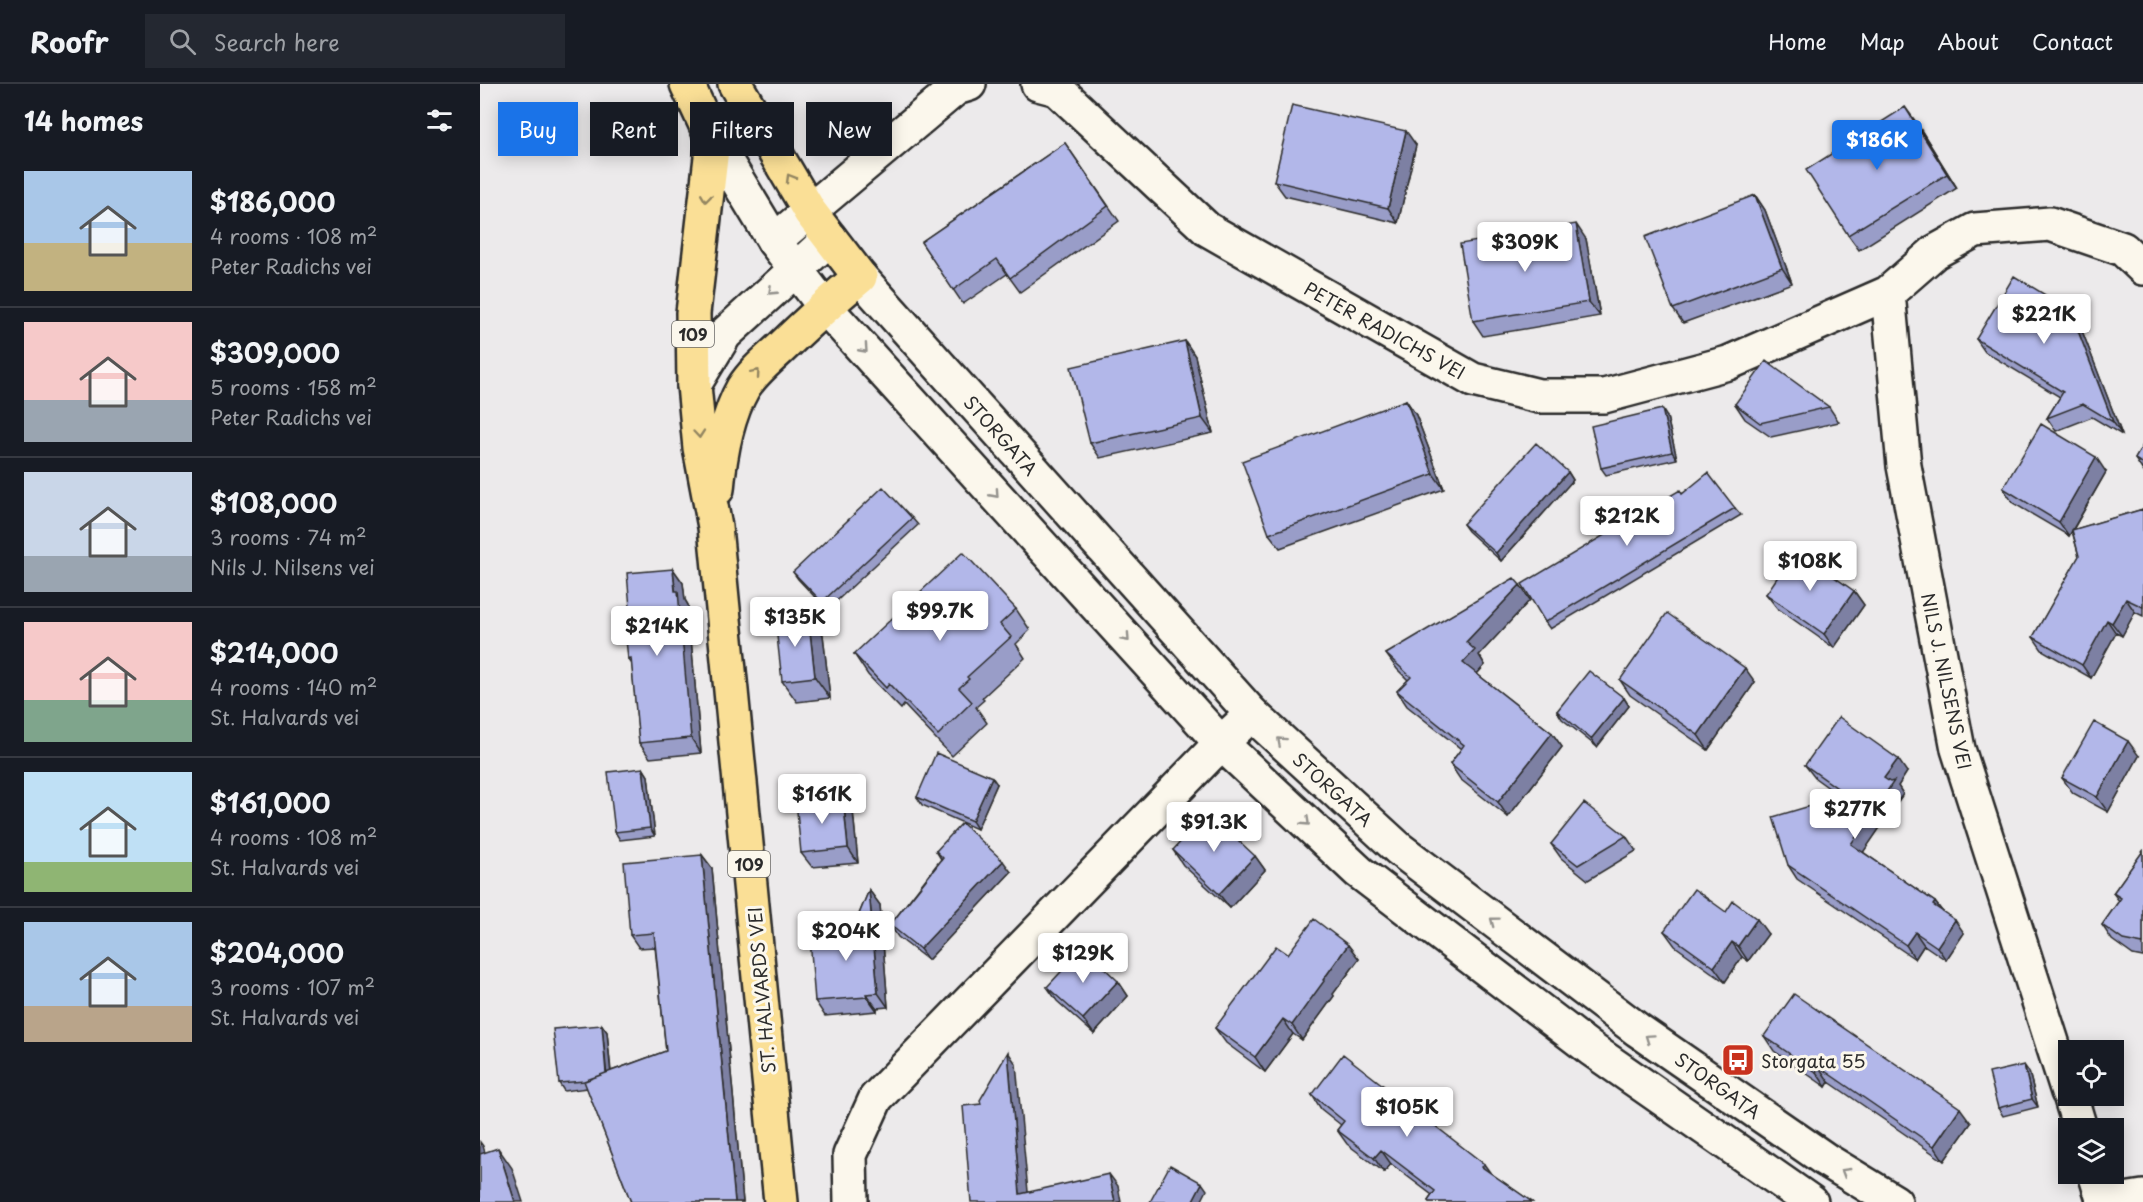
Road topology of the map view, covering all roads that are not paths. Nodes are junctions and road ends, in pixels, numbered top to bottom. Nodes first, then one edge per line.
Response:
1 (687, 84) edge
2 (735, 84) edge
3 (969, 84) edge
4 (1038, 84) edge
5 (695, 102) edge
6 (711, 156) edge
7 (723, 156) edge
8 (810, 212) junction
9 (830, 238) junction
10 (774, 241) junction
11 (2143, 268) edge
12 (796, 269) junction
13 (860, 277) junction
14 (1888, 293) junction
15 (824, 306) junction
16 (694, 385) junction
17 (715, 527) junction
18 (1252, 714) junction
19 (1221, 743) junction
20 (2058, 1059) edge
21 (2098, 1184) edge
22 (2143, 1197) edge
23 (781, 1202) edge
24 (851, 1202) edge
25 (1811, 1202) edge
26 (1895, 1202) edge
27 (2104, 1202) edge
28 (2111, 1202) edge

1 - 5 main road
8 -> 2 main road
3 - 8 street
4 - 14 street, PETER RADICHS VEI
6 -> 16 main road, ST. HALVARDS VEI / 109
7 - 10 street
8 - 9 main road
8 - 10 street
9 - 12 street
9 - 13 main road
10 - 12 street
11 - 14 street, PETER RADICHS VEI
12 - 15 street
12 -> 16 street
13 - 15 main road, ST. HALVARDS VEI / 109
13 - 18 street, STORGATA
14 - 20 street, NILS J. NILSENS VEI
17 -> 15 main road, ST. HALVARDS VEI / 109
15 -> 19 street
16 -> 17 main road, ST. HALVARDS VEI / 109
17 - 23 main road, ST. HALVARDS VEI / 109
18 - 19 street
26 -> 18 street, STORGATA
19 - 24 street
19 -> 25 street
21 - 27 street
22 - 28 street

